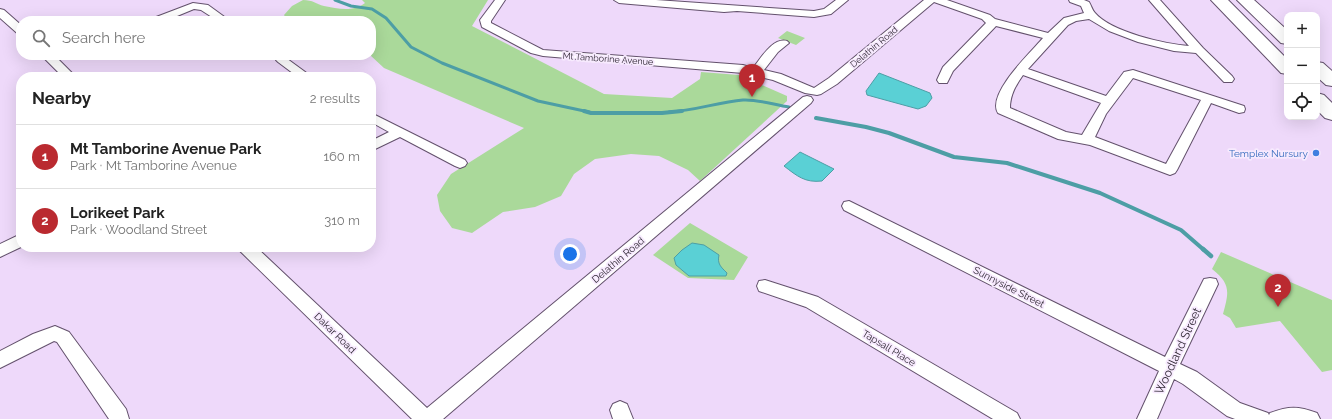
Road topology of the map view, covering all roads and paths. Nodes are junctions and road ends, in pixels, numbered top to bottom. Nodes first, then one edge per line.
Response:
1 (500, 0) edge
2 (619, 0) edge
3 (843, 0) edge
4 (930, 0) edge
5 (937, 0) edge
6 (1154, 0) edge
7 (1219, 0) edge
8 (1245, 0) edge
9 (1079, 1) edge
10 (194, 3) edge
11 (0, 12) edge
12 (1091, 15) junction
13 (165, 16) edge
14 (218, 16) edge
15 (991, 21) junction
16 (16, 26) edge
17 (1284, 36) edge
18 (1051, 37) junction
19 (783, 43) dead end
20 (1199, 50) junction
21 (56, 60) edge
22 (282, 60) dead end
23 (1284, 66) edge
24 (1021, 70) junction
25 (1320, 70) edge
26 (66, 72) edge
27 (299, 72) edge
28 (761, 74) junction
29 (1228, 79) dead end
30 (943, 80) dead end
31 (1332, 81) edge
32 (809, 94) junction
33 (1208, 98) junction
34 (1108, 101) junction
35 (1320, 102) edge
36 (1239, 109) dead end
37 (1332, 114) edge
38 (376, 120) edge
39 (399, 132) junction
40 (1088, 140) junction
41 (376, 144) edge
42 (460, 163) dead end
43 (849, 206) dead end
44 (16, 242) edge
45 (0, 250) edge
46 (251, 252) edge
47 (1210, 284) dead end
48 (765, 286) dead end
49 (0, 360) edge
50 (1170, 368) junction
51 (119, 419) edge
52 (425, 419) edge
53 (429, 419) edge
54 (1010, 419) edge
55 (1148, 419) edge
56 (1261, 419) edge
57 (1277, 419) edge
58 (1310, 419) edge

1 - 28 street, Mt Tamborine Avenue
2 - 3 street
4 - 32 street, Delathin Road
5 - 15 street
6 - 20 street
7 - 23 highway
8 - 17 highway
9 - 12 street
10 - 13 street
10 - 14 street
11 - 16 street
12 - 18 street
12 - 20 street
15 - 18 street
15 - 30 street
18 - 24 street
19 - 28 street
20 - 29 street
21 - 26 street
22 - 27 street
24 - 34 street
24 - 40 street
25 - 31 highway
28 - 32 street
32 - 53 street, Delathin Road
33 - 34 street
33 - 36 street
33 - 40 street
34 - 40 street
35 - 37 highway
38 - 39 street
39 - 41 street
39 - 42 street
43 - 50 street, Sunnyside Street
44 - 45 street
46 - 52 street, Dakar Road
47 - 50 street, Woodland Street
48 - 54 street, Tapsall Place
49 - 51 street
50 - 55 street, Woodland Street
50 - 56 street, Sunnyside Street
57 - 58 street

